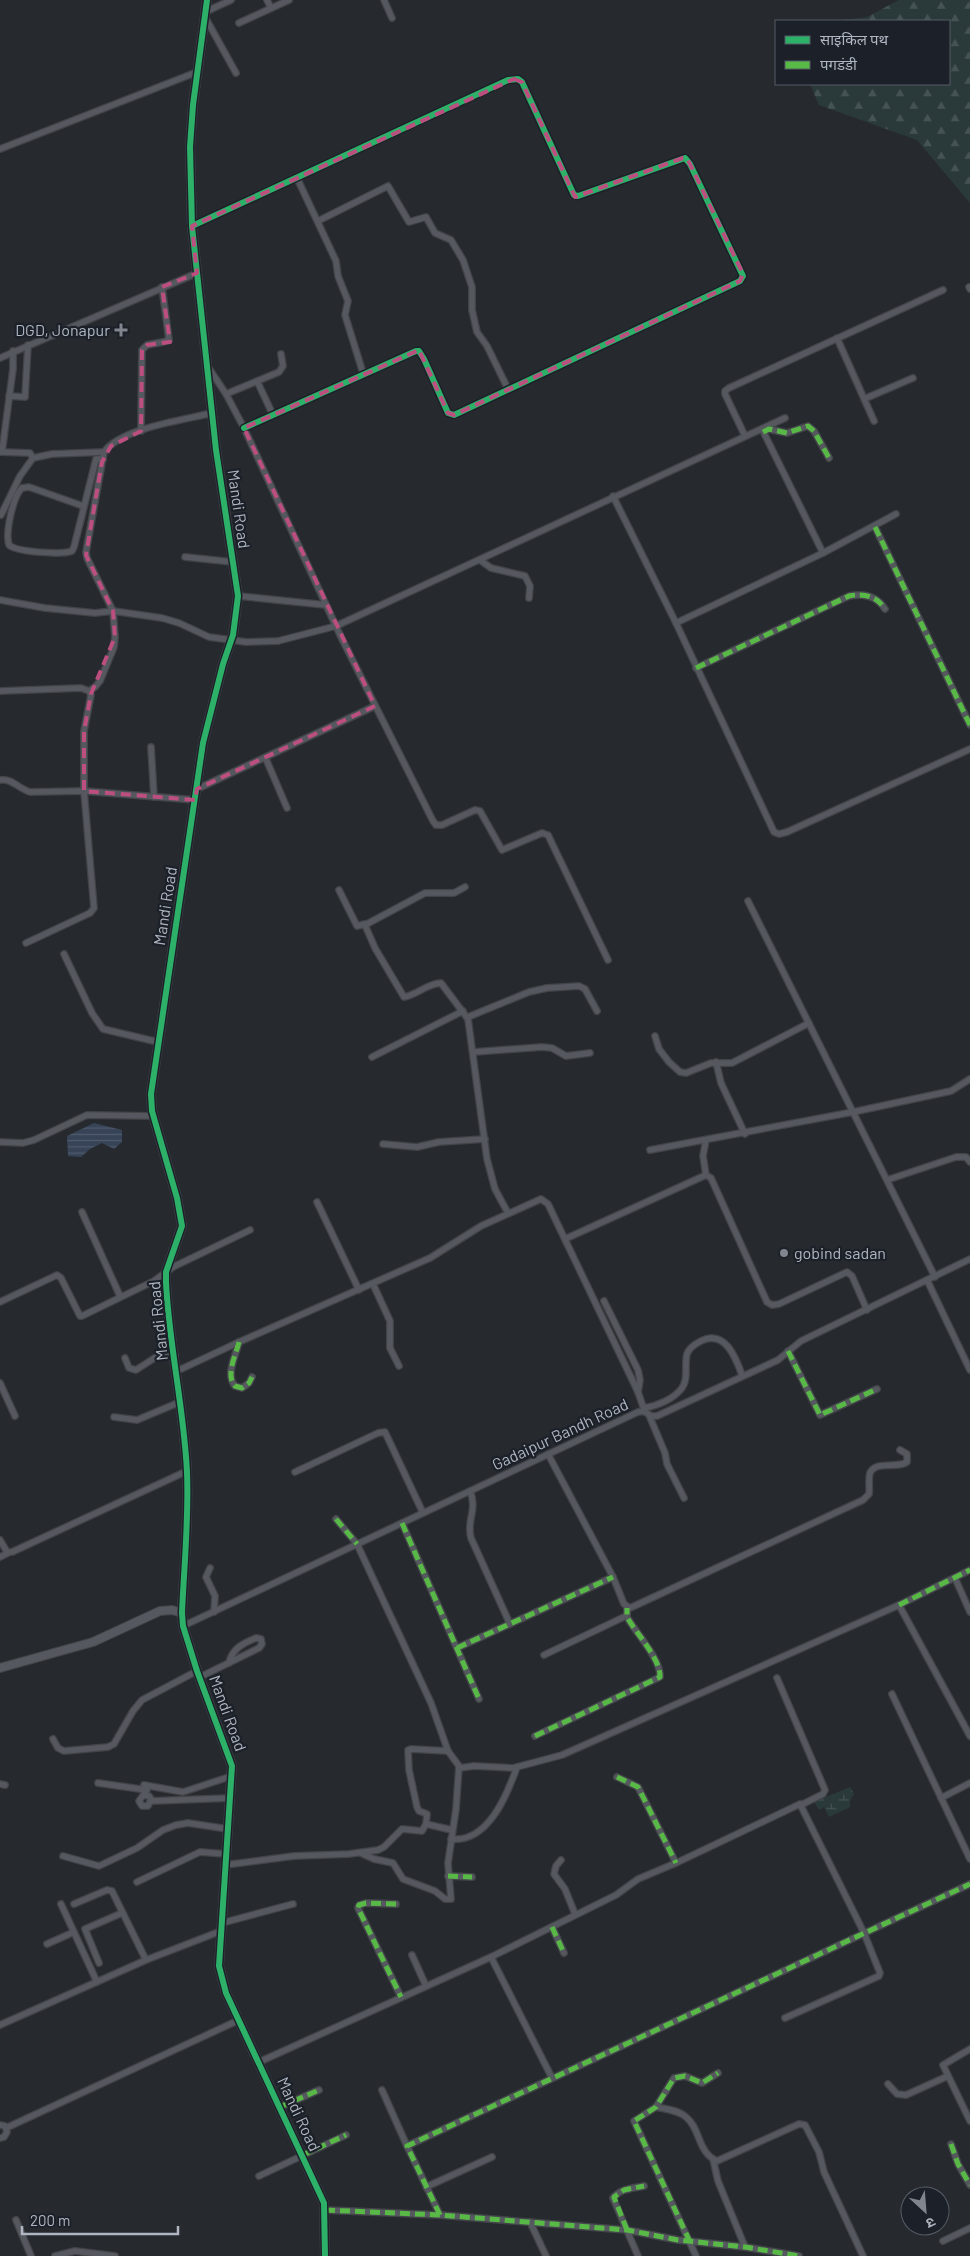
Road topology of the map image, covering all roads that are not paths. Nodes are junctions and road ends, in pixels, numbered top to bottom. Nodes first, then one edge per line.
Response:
1 (207, 0) edge
2 (232, 0) edge
3 (267, 0) edge
4 (290, 0) edge
5 (384, 0) edge
6 (271, 8) junction
7 (205, 14) junction
8 (392, 18) dead end
9 (239, 23) dead end
10 (197, 72) junction
11 (236, 73) dead end
12 (0, 149) edge
13 (297, 178) junction
14 (318, 221) junction
15 (192, 226) junction
16 (197, 273) junction
17 (162, 287) junction
18 (943, 290) dead end
19 (837, 338) junction
20 (28, 345) junction
21 (13, 351) junction
22 (281, 354) dead end
23 (0, 358) edge
24 (208, 367) junction
25 (364, 373) junction
26 (913, 378) dead end
27 (257, 381) junction
28 (508, 389) junction
29 (226, 394) junction
30 (9, 396) junction
31 (864, 400) junction
32 (212, 414) junction
33 (273, 415) junction
34 (785, 418) dead end
35 (874, 421) dead end
36 (244, 428) junction
37 (141, 431) junction
38 (763, 431) junction
39 (746, 436) junction
40 (1, 452) edge
41 (104, 456) junction
42 (33, 458) junction
43 (829, 458) dead end
44 (614, 496) junction
45 (84, 506) junction
46 (896, 514) dead end
47 (1, 515) edge
48 (875, 526) junction
49 (823, 553) junction
50 (186, 558) dead end
51 (480, 560) junction
52 (233, 562) junction
53 (238, 596) junction
54 (529, 598) dead end
55 (0, 600) edge
56 (326, 605) junction
57 (885, 609) dead end
58 (113, 611) junction
59 (676, 623) junction
60 (336, 626) junction
61 (231, 641) junction
62 (696, 668) junction
63 (0, 691) edge
64 (89, 691) junction
65 (376, 706) junction
66 (970, 725) edge
67 (151, 747) dead end
68 (970, 749) edge
69 (266, 759) junction
70 (0, 780) edge
71 (197, 789) junction
72 (84, 791) junction
73 (154, 797) junction
74 (195, 800) junction
75 (287, 808) dead end
76 (465, 887) dead end
77 (338, 890) dead end
78 (748, 901) dead end
79 (365, 924) junction
80 (26, 943) dead end
81 (64, 954) dead end
82 (608, 960) dead end
83 (463, 1011) junction
84 (597, 1011) dead end
85 (468, 1017) junction
86 (808, 1023) junction
87 (655, 1036) dead end
88 (158, 1042) junction
89 (474, 1052) junction
90 (590, 1053) dead end
91 (372, 1057) dead end
92 (716, 1062) junction
93 (970, 1079) edge
94 (853, 1112) junction
95 (154, 1116) junction
96 (745, 1134) junction
97 (485, 1139) junction
98 (706, 1140) junction
99 (0, 1142) edge
100 (383, 1144) dead end
101 (650, 1150) dead end
102 (970, 1162) edge
103 (706, 1175) junction
104 (887, 1180) junction
105 (317, 1202) dead end
106 (82, 1212) dead end
107 (508, 1213) junction
108 (250, 1230) dead end
109 (565, 1239) junction
110 (970, 1260) edge
111 (166, 1272) junction
112 (935, 1276) junction
113 (927, 1280) junction
114 (372, 1284) junction
115 (359, 1290) junction
116 (120, 1296) junction
117 (604, 1301) dead end
118 (0, 1302) edge
119 (867, 1310) junction
120 (239, 1342) junction
121 (788, 1351) junction
122 (175, 1356) junction
123 (125, 1358) dead end
124 (399, 1366) dead end
125 (970, 1370) edge
126 (178, 1371) junction
127 (742, 1375) junction
128 (252, 1378) dead end
129 (0, 1383) edge
130 (877, 1389) dead end
131 (638, 1392) junction
132 (180, 1402) junction
133 (646, 1412) junction
134 (15, 1416) dead end
135 (114, 1417) dead end
136 (900, 1450) dead end
137 (548, 1454) junction
138 (187, 1471) junction
139 (295, 1472) dead end
140 (470, 1492) junction
141 (684, 1498) dead end
142 (423, 1512) junction
143 (336, 1519) dead end
144 (402, 1523) junction
145 (0, 1540) edge
146 (357, 1544) junction
147 (8, 1553) junction
148 (0, 1557) edge
149 (210, 1568) dead end
150 (970, 1570) edge
151 (613, 1577) junction
152 (955, 1578) junction
153 (900, 1605) junction
154 (627, 1608) junction
155 (214, 1612) junction
156 (970, 1612) edge
157 (182, 1613) junction
158 (626, 1616) junction
159 (510, 1624) junction
160 (184, 1626) junction
161 (457, 1648) junction
162 (544, 1655) dead end
163 (229, 1663) junction
164 (0, 1668) edge
165 (199, 1674) junction
166 (777, 1678) dead end
167 (892, 1694) dead end
168 (479, 1698) dead end
169 (535, 1736) dead end
170 (970, 1736) edge
171 (53, 1739) dead end
172 (448, 1751) junction
173 (517, 1767) junction
174 (459, 1768) junction
175 (232, 1776) junction
176 (617, 1777) dead end
177 (98, 1783) dead end
178 (970, 1783) edge
179 (144, 1785) dead end
180 (144, 1795) junction
181 (231, 1798) junction
182 (941, 1798) junction
183 (151, 1800) junction
184 (801, 1805) junction
185 (426, 1824) junction
186 (228, 1829) junction
187 (452, 1830) junction
188 (451, 1839) junction
189 (361, 1853) junction
190 (226, 1854) junction
191 (63, 1856) dead end
192 (970, 1859) edge
193 (560, 1860) dead end
194 (676, 1863) junction
195 (225, 1865) junction
196 (448, 1876) junction
197 (472, 1877) dead end
198 (137, 1882) dead end
199 (970, 1884) edge
200 (61, 1904) dead end
201 (74, 1904) dead end
202 (293, 1904) dead end
203 (396, 1904) dead end
204 (122, 1913) junction
205 (576, 1914) junction
206 (221, 1927) junction
207 (552, 1927) junction
208 (74, 1932) junction
209 (864, 1933) junction
210 (47, 1944) dead end
211 (564, 1953) dead end
212 (412, 1955) dead end
213 (491, 1957) junction
214 (146, 1960) junction
215 (99, 1963) dead end
216 (97, 1982) junction
217 (426, 1986) junction
218 (401, 1998) junction
219 (785, 2018) dead end
220 (238, 2020) junction
221 (0, 2024) edge
222 (970, 2049) edge
223 (259, 2062) junction
224 (718, 2073) dead end
225 (948, 2076) junction
226 (552, 2078) junction
227 (888, 2084) dead end
228 (319, 2090) dead end
229 (382, 2090) dead end
230 (280, 2107) junction
231 (656, 2107) junction
232 (970, 2121) edge
233 (0, 2125) edge
234 (6, 2128) junction
235 (346, 2135) dead end
236 (0, 2138) edge
237 (951, 2144) dead end
238 (407, 2146) junction
239 (303, 2155) junction
240 (492, 2156) dead end
241 (713, 2159) junction
242 (258, 2176) dead end
243 (970, 2185) edge
244 (426, 2186) junction
245 (644, 2186) dead end
246 (326, 2210) junction
247 (440, 2215) junction
248 (16, 2220) dead end
249 (530, 2222) junction
250 (970, 2228) edge
251 (626, 2230) junction
252 (943, 2241) dead end
253 (690, 2242) junction
254 (745, 2247) junction
255 (31, 2256) edge
256 (55, 2256) edge
257 (115, 2256) edge
258 (326, 2256) edge
259 (546, 2256) edge
260 (638, 2256) edge
261 (696, 2256) edge
262 (799, 2256) edge
263 (863, 2256) edge

1 - 7 street, Mandi Road
2 - 7 street
3 - 6 street
4 - 6 street
5 - 8 street
6 - 9 street
7 - 10 street, Mandi Road
7 - 11 street
10 - 12 street
10 - 15 street, Mandi Road
13 - 14 street
13 - 15 street
13 - 28 street
14 - 25 street
14 - 28 street
15 - 16 street, Mandi Road
16 - 17 street
16 - 24 street, Mandi Road
17 - 20 street
17 - 37 street
18 - 19 street
19 - 31 street
19 - 39 street
20 - 21 street
20 - 30 street
21 - 23 street
21 - 30 street
22 - 27 street
24 - 29 street
24 - 32 street, Mandi Road
25 - 28 street
25 - 33 street
26 - 31 street
27 - 29 street
27 - 33 street
29 - 36 street
30 - 40 street
31 - 35 street
32 - 37 street
32 - 52 street, Mandi Road
33 - 36 street
34 - 38 street
36 - 56 street
37 - 41 street
38 - 39 street
38 - 43 street
38 - 49 street
39 - 44 street
40 - 42 street
41 - 42 street
41 - 45 street
41 - 58 street
42 - 47 street
44 - 51 street
44 - 59 street
45 - 45 street
46 - 48 street
48 - 49 street
48 - 66 street
49 - 59 street
50 - 52 street
51 - 54 street
51 - 60 street
52 - 53 street, Mandi Road
53 - 56 street
53 - 61 street, Mandi Road
55 - 58 street
56 - 60 street
57 - 62 street
58 - 61 street
58 - 64 street
59 - 62 street
60 - 61 street
60 - 65 street
61 - 71 street, Mandi Road
62 - 68 street
63 - 64 street
64 - 72 street
65 - 69 street
65 - 82 street
67 - 73 street
69 - 71 street
69 - 75 street
70 - 72 street
71 - 74 street, Mandi Road
72 - 73 street
72 - 80 street
73 - 74 street
74 - 88 street, Mandi Road
76 - 79 street
77 - 79 street
78 - 86 street
79 - 83 street
81 - 88 street
83 - 85 street
83 - 91 street
84 - 85 street
85 - 89 street
86 - 92 street
86 - 94 street
87 - 92 street
88 - 95 street, Mandi Road
89 - 90 street
89 - 97 street
92 - 96 street
93 - 94 street
94 - 96 street
94 - 104 street
95 - 99 street
95 - 111 street, Mandi Road
96 - 98 street
97 - 100 street
97 - 107 street
98 - 101 street
98 - 103 street
102 - 104 street
103 - 109 street
103 - 119 street
104 - 112 street
105 - 115 street
106 - 116 street
107 - 109 street
107 - 114 street
108 - 111 street
109 - 131 street
110 - 112 street, Gadaipur Bandh Road
111 - 116 street
111 - 122 street, Mandi Road
112 - 113 street, Gadaipur Bandh Road
113 - 119 street, Gadaipur Bandh Road
113 - 125 street
114 - 115 street
114 - 124 street
115 - 120 street
116 - 118 street
117 - 131 street
119 - 121 street, Gadaipur Bandh Road
120 - 126 street
120 - 128 street
121 - 127 street, Gadaipur Bandh Road
121 - 130 street
122 - 123 street
122 - 126 street, Mandi Road
126 - 132 street, Mandi Road
127 - 133 street, Gadaipur Bandh Road
127 - 133 street
129 - 134 street
131 - 133 street
132 - 135 street
132 - 138 street, Mandi Road
133 - 137 street, Gadaipur Bandh Road
133 - 141 street
136 - 154 street
137 - 140 street, Gadaipur Bandh Road
137 - 151 street
138 - 147 street
138 - 157 street, Mandi Road
139 - 142 street
140 - 142 street, Gadaipur Bandh Road
140 - 159 street
142 - 144 street, Gadaipur Bandh Road
143 - 146 street
144 - 146 street, Gadaipur Bandh Road
144 - 161 street
145 - 147 street
146 - 155 street, Gadaipur Bandh Road
146 - 172 street
147 - 148 street
149 - 155 street
150 - 152 street
151 - 154 street
151 - 159 street
152 - 153 street
152 - 156 street
153 - 170 street
153 - 173 street
154 - 158 street
155 - 160 street, Gadaipur Bandh Road
157 - 160 street, Mandi Road
157 - 164 street
158 - 162 street
158 - 169 street
159 - 161 street
160 - 165 street, Mandi Road
161 - 168 street
163 - 163 street
163 - 165 street
165 - 171 street
165 - 175 street, Mandi Road
166 - 184 street
167 - 182 street
172 - 174 street
172 - 185 street
173 - 174 street
173 - 188 street
174 - 187 street
175 - 179 street
175 - 181 street, Mandi Road
176 - 194 street
177 - 180 street
178 - 182 street
180 - 183 street
180 - 183 street
181 - 183 street
181 - 186 street, Mandi Road
182 - 192 street
184 - 194 street
184 - 209 street
185 - 187 street
185 - 189 street
186 - 190 street, Mandi Road
186 - 191 street
187 - 188 street
188 - 196 street
189 - 195 street
189 - 196 street
190 - 195 street, Mandi Road
190 - 198 street
193 - 205 street
194 - 205 street
195 - 206 street, Mandi Road
196 - 197 street
199 - 209 street
200 - 208 street
201 - 204 street
202 - 206 street
203 - 218 street
204 - 214 street
204 - 215 street
205 - 207 street
206 - 214 street
206 - 220 street, Mandi Road
207 - 211 street
207 - 213 street
208 - 210 street
208 - 216 street
209 - 219 street
209 - 226 street
212 - 217 street
213 - 217 street
213 - 226 street
214 - 216 street
216 - 221 street
217 - 218 street
218 - 223 street
220 - 223 street, Mandi Road
220 - 234 street
222 - 225 street
223 - 230 street, Mandi Road
224 - 231 street
225 - 227 street
225 - 232 street
226 - 238 street
228 - 230 street
229 - 238 street
230 - 239 street, Mandi Road
231 - 241 street
231 - 253 street
233 - 234 street
234 - 236 street
235 - 239 street
237 - 243 street
238 - 244 street
239 - 242 street
239 - 246 street, Mandi Road
240 - 244 street
241 - 254 street
241 - 263 street
244 - 247 street
245 - 251 street
246 - 247 street
246 - 258 street, Mandi Road
247 - 249 street
248 - 255 street
249 - 251 street
249 - 259 street
250 - 252 street
251 - 253 street
251 - 260 street
253 - 254 street
253 - 261 street
254 - 262 street
256 - 257 street

